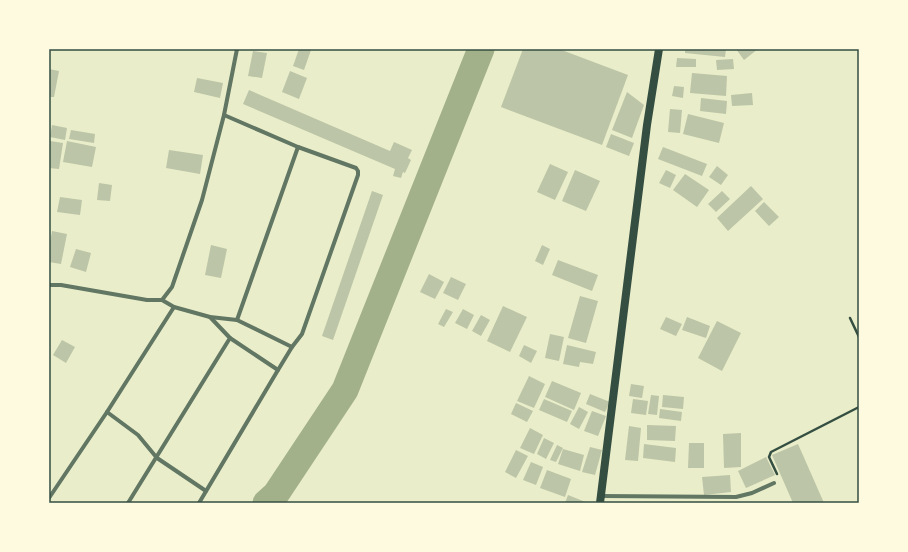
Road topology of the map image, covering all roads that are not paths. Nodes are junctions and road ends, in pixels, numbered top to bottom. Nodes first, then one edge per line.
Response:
1 (237, 49) edge
2 (659, 49) edge
3 (224, 115) junction
4 (298, 147) junction
5 (49, 285) edge
6 (162, 300) junction
7 (174, 307) junction
8 (210, 317) junction
9 (237, 320) junction
10 (230, 338) junction
11 (292, 347) junction
12 (278, 370) junction
13 (107, 412) junction
14 (156, 458) junction
15 (774, 483) road end
16 (206, 491) junction
17 (49, 498) edge
18 (600, 500) edge
19 (128, 503) edge
20 (199, 503) edge

1 - 3 street
2 - 18 main road
3 - 4 street
3 - 6 street
4 - 9 street
4 - 11 street
5 - 6 street
6 - 7 street
7 - 8 street
7 - 13 street
8 - 9 street
8 - 10 street
9 - 11 street
10 - 12 street
10 - 14 street
11 - 12 street
12 - 16 street
13 - 14 street
13 - 17 street
14 - 16 street
14 - 19 street
15 - 18 street
16 - 20 street

